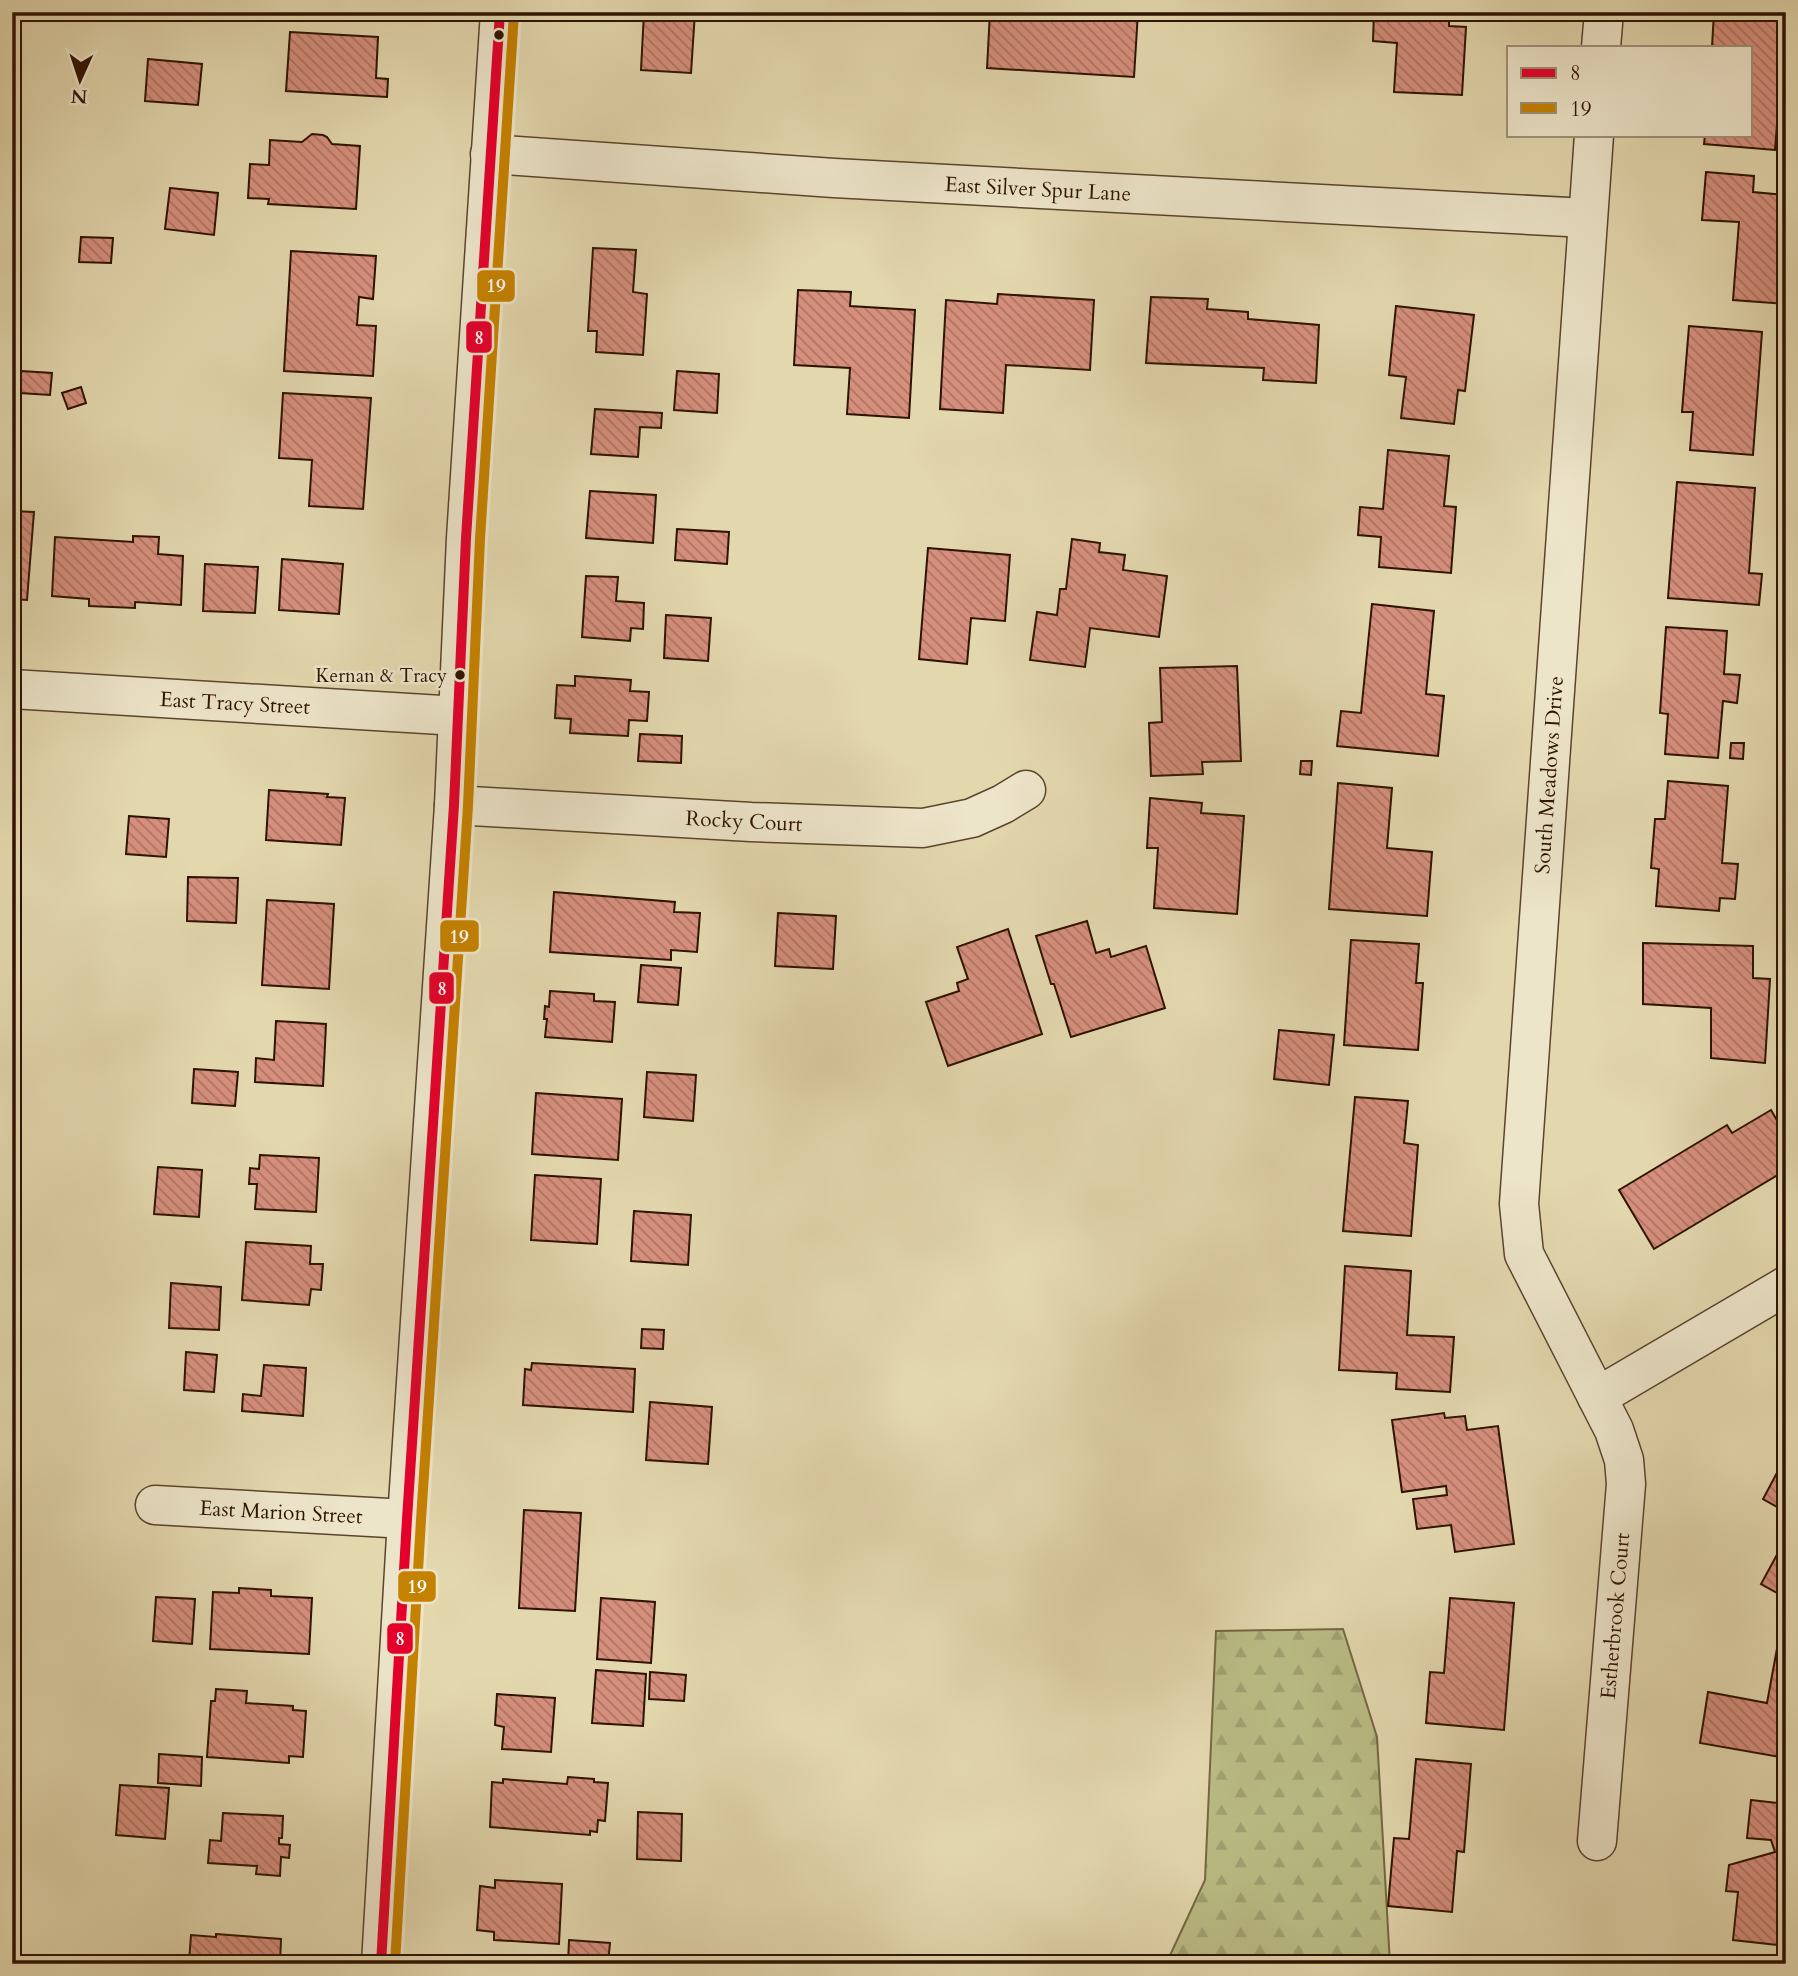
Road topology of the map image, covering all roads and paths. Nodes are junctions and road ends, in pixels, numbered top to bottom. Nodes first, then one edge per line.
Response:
1 (500, 12) edge
2 (1604, 12) edge
3 (1601, 46) edge
4 (1594, 136) edge
5 (490, 154) junction
6 (1587, 218) junction
7 (12, 690) edge
8 (458, 716) junction
9 (1026, 790) dead end
10 (454, 805) junction
11 (1786, 1286) edge
12 (1597, 1397) junction
13 (155, 1505) dead end
14 (407, 1519) junction
15 (1597, 1841) dead end
16 (381, 1964) edge

1 - 5 street
2 - 3 street
4 - 6 street, South Meadows Drive
5 - 6 street, East Silver Spur Lane
5 - 8 street
6 - 12 street, South Meadows Drive
7 - 8 street, East Tracy Street
8 - 10 street
9 - 10 street, Rocky Court
10 - 14 street
11 - 12 street
12 - 15 street, Estherbrook Court
13 - 14 street, East Marion Street
14 - 16 street

